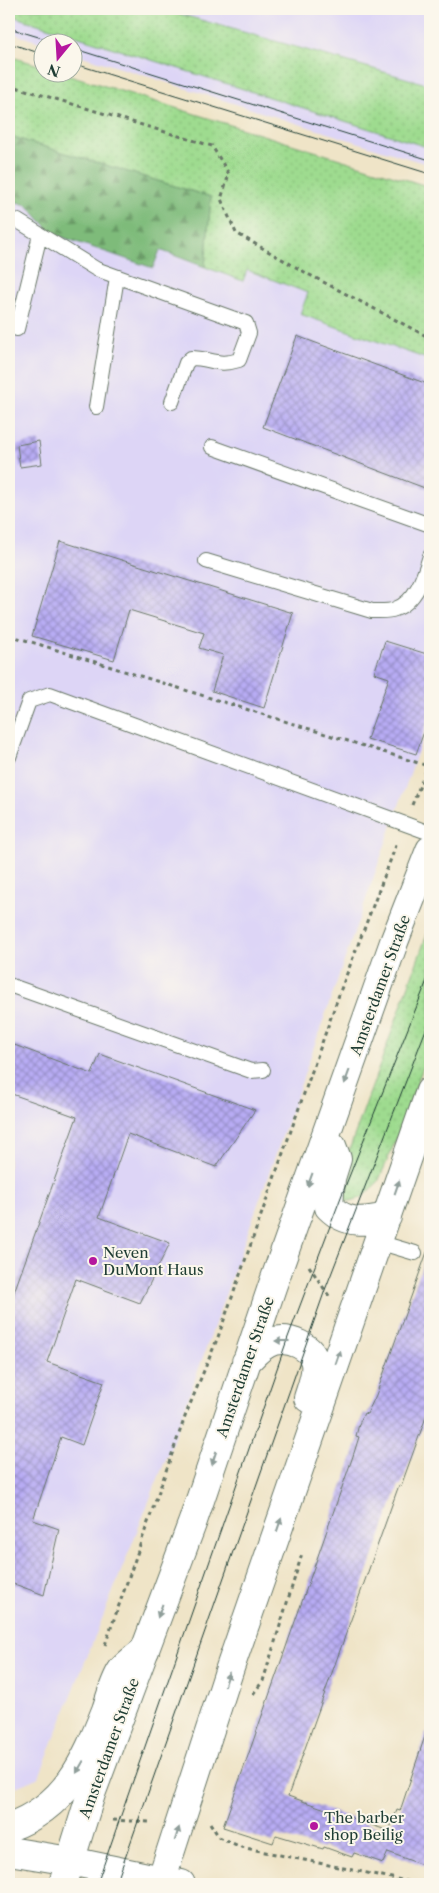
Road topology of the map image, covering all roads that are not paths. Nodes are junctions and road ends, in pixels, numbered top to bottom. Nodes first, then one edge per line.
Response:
1 (9, 218) edge
2 (40, 235) junction
3 (117, 277) junction
4 (17, 329) dead end
5 (172, 402) dead end
6 (96, 407) dead end
7 (212, 447) dead end
8 (430, 525) edge
9 (430, 556) edge
10 (206, 561) dead end
11 (9, 757) edge
12 (430, 833) edge
13 (430, 850) edge
14 (9, 985) edge
15 (263, 1070) dead end
16 (430, 1091) edge
17 (327, 1133) junction
18 (382, 1229) junction
19 (415, 1254) dead end
20 (246, 1362) junction
21 (310, 1436) junction
22 (145, 1650) junction
23 (9, 1828) edge
24 (9, 1851) edge
25 (67, 1872) edge
26 (168, 1883) edge

1 - 2 lane
2 - 3 lane
2 - 4 lane
3 - 5 lane
3 - 6 lane
7 - 8 lane
9 - 10 lane
11 - 12 lane
13 -> 17 main road, Amsterdamer Straße
14 - 15 lane
18 -> 16 main road
17 - 18 main road
17 -> 20 main road, Amsterdamer Straße
18 - 19 lane
21 -> 18 main road
21 -> 20 main road
20 -> 22 main road, Amsterdamer Straße
26 -> 21 main road
22 -> 23 main road
22 - 25 main road, Amsterdamer Straße
24 - 25 main road
25 - 26 main road

